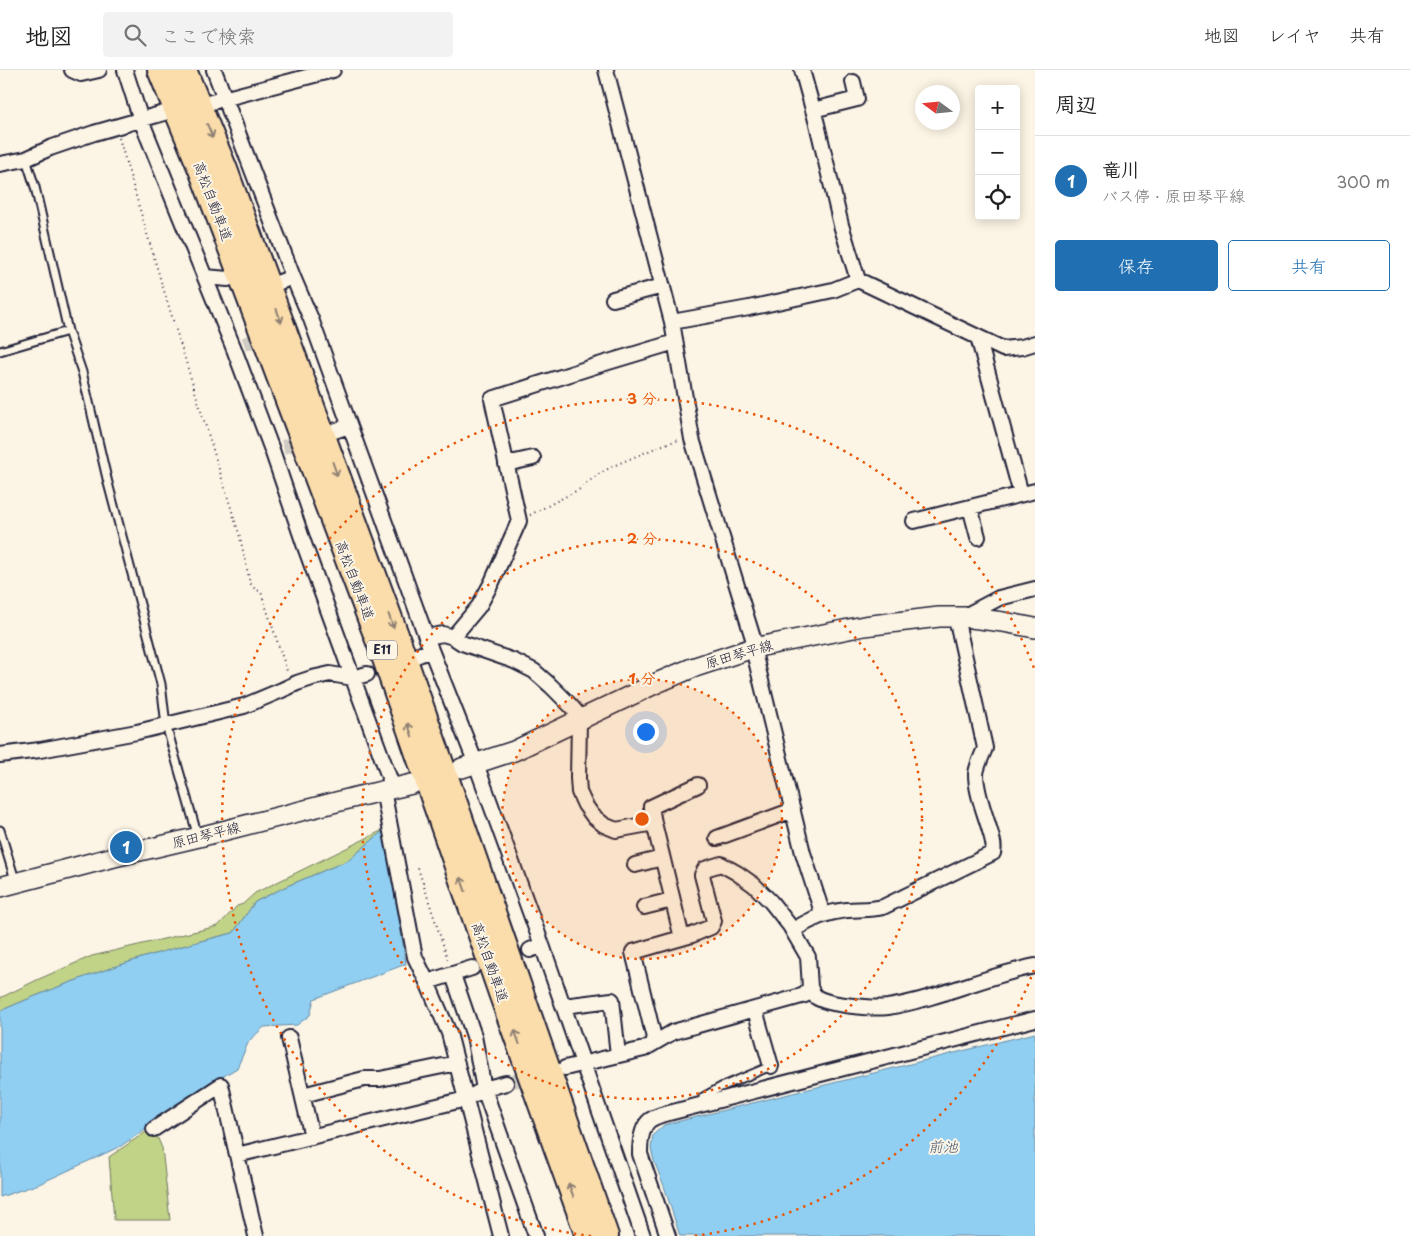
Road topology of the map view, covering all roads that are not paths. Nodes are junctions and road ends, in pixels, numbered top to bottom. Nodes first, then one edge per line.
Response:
1 (72, 70) edge
2 (99, 70) edge
3 (125, 70) edge
4 (160, 70) edge
5 (184, 70) edge
6 (214, 70) edge
7 (333, 70) edge
8 (606, 70) edge
9 (802, 70) edge
10 (853, 82) dead end
11 (226, 98) junction
12 (208, 103) dead end
13 (813, 110) junction
14 (164, 113) dead end
15 (141, 120) junction
16 (26, 159) junction
17 (0, 164) edge
18 (205, 277) junction
19 (293, 277) junction
20 (228, 279) dead end
21 (858, 280) junction
22 (277, 283) dead end
23 (663, 286) junction
24 (613, 298) dead end
25 (672, 322) junction
26 (68, 331) junction
27 (978, 337) junction
28 (675, 342) junction
29 (1035, 343) edge
30 (0, 351) edge
31 (349, 426) junction
32 (334, 431) dead end
33 (532, 458) dead end
34 (506, 464) junction
35 (1035, 491) edge
36 (1021, 494) junction
37 (970, 507) junction
38 (914, 521) dead end
39 (978, 537) dead end
40 (1035, 589) edge
41 (960, 617) junction
42 (1035, 628) edge
43 (453, 637) junction
44 (428, 644) junction
45 (754, 648) junction
46 (416, 656) dead end
47 (368, 674) dead end
48 (353, 678) junction
49 (579, 721) junction
50 (166, 725) junction
51 (0, 755) edge
52 (469, 766) junction
53 (412, 784) dead end
54 (698, 785) dead end
55 (388, 789) junction
56 (793, 810) junction
57 (654, 823) junction
58 (0, 830) edge
59 (198, 837) junction
60 (717, 838) dead end
61 (662, 858) junction
62 (635, 865) dead end
63 (8, 885) edge
64 (672, 900) junction
65 (644, 908) dead end
66 (823, 915) junction
67 (793, 930) junction
68 (682, 938) junction
69 (1035, 966) edge
70 (472, 968) dead end
71 (453, 975) junction
72 (427, 982) junction
73 (810, 988) junction
74 (563, 1006) junction
75 (755, 1010) junction
76 (1035, 1019) edge
77 (289, 1038) dead end
78 (655, 1042) junction
79 (618, 1055) junction
80 (583, 1063) junction
81 (457, 1064) junction
82 (771, 1066) joint
83 (565, 1068) dead end
84 (506, 1083) tunnel mouth
85 (484, 1089) junction
86 (303, 1094) junction
87 (466, 1099) junction
88 (703, 1104) junction
89 (154, 1129) dead end
90 (312, 1137) junction
91 (237, 1155) junction
92 (256, 1236) edge
93 (501, 1236) edge
94 (536, 1236) edge
95 (588, 1236) edge
96 (606, 1236) edge
97 (644, 1236) edge
98 (668, 1236) edge

1 - 2 street
3 - 15 street
95 -> 4 highway, 高松自動車道 / E11
5 -> 96 highway, 高松自動車道 / E11
6 - 11 street
7 - 11 street
8 - 23 street
9 - 13 street
10 - 13 street
11 - 12 street
11 - 19 street
13 - 21 street
14 - 15 street
15 - 16 street
15 - 18 street
16 - 17 street
16 - 26 lane
18 - 20 street
18 - 48 street
19 - 22 street
19 - 31 street
21 - 25 street
21 - 27 street
23 - 24 street
23 - 25 street
25 - 28 street
26 - 30 lane
26 - 50 lane
27 - 29 street
27 - 36 street
28 - 34 street
28 - 45 street
31 - 32 street
31 - 44 street
33 - 34 street
34 - 43 street
35 - 36 street
36 - 37 street
37 - 38 street
37 - 39 street
40 - 41 street
41 - 42 main road, 原田琴平線
41 - 45 main road, 原田琴平線
41 - 66 street
43 - 44 street
43 - 49 street
44 - 46 street
44 - 52 street
45 - 49 main road, 原田琴平線
45 - 56 street
47 - 48 street
48 - 50 street
48 - 55 street
49 - 52 main road, 原田琴平線
49 - 57 street
50 - 51 street
50 - 59 lane
52 - 74 street
53 - 55 main road, 原田琴平線
54 - 57 street
55 - 59 main road, 原田琴平線
55 - 72 street
56 - 60 street
56 - 66 street
57 - 61 street
58 - 63 lane
59 - 63 main road, 原田琴平線
61 - 62 street
61 - 64 street
64 - 65 street
64 - 68 street
66 - 67 street
67 - 68 street
67 - 73 street
68 - 78 street
69 - 73 street
70 - 71 street
71 - 72 street
71 - 85 street
72 - 81 street
73 - 75 street
74 - 79 street
74 - 80 street
75 - 78 street
75 - 82 street
76 - 88 street
77 - 86 street
78 - 79 street
79 - 80 street
80 - 83 street
80 - 97 street
81 - 86 street
81 - 87 street
82 - 88 lane
84 - 85 street
85 - 87 street
85 - 94 street
86 - 90 street
87 - 90 street
87 - 93 street
88 - 98 street
89 - 91 street
90 - 91 street
91 - 92 street

